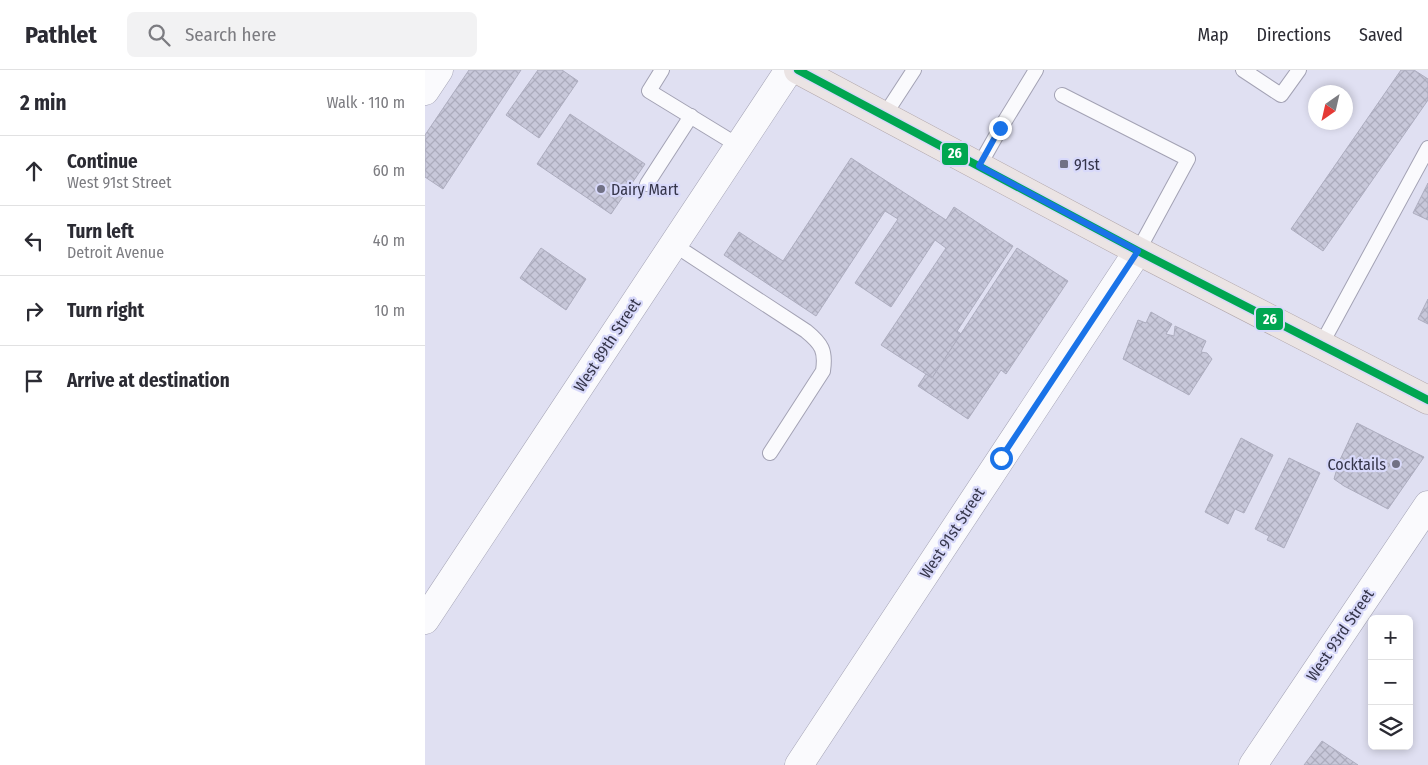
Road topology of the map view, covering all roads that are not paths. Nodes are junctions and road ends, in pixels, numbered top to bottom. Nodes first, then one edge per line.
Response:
1 (439, 70) edge
2 (663, 70) edge
3 (789, 70) edge
4 (799, 70) edge
5 (914, 70) edge
6 (1037, 70) edge
7 (1243, 70) edge
8 (1299, 70) edge
9 (425, 91) edge
10 (1062, 95) dead end
11 (691, 116) junction
12 (884, 116) junction
13 (739, 146) junction
14 (1428, 148) edge
15 (979, 166) junction
16 (647, 184) dead end
17 (673, 244) junction
18 (1138, 251) junction
19 (1321, 345) junction
20 (1428, 400) edge
21 (770, 453) dead end
22 (1428, 505) edge
23 (425, 620) edge
24 (799, 765) edge
25 (1253, 765) edge

1 - 9 street
2 - 11 lane
3 - 13 street, West 89th Street
4 - 12 main road
5 - 12 lane
6 - 15 lane
7 - 8 lane
10 - 18 lane
11 - 13 lane
11 - 16 lane
12 - 15 main road
13 - 17 street, West 89th Street
14 - 19 lane
15 - 18 main road
17 - 21 lane
17 - 23 street, West 89th Street
18 - 19 main road
18 - 24 street, West 91st Street
19 - 20 main road
22 - 25 street, West 93rd Street

